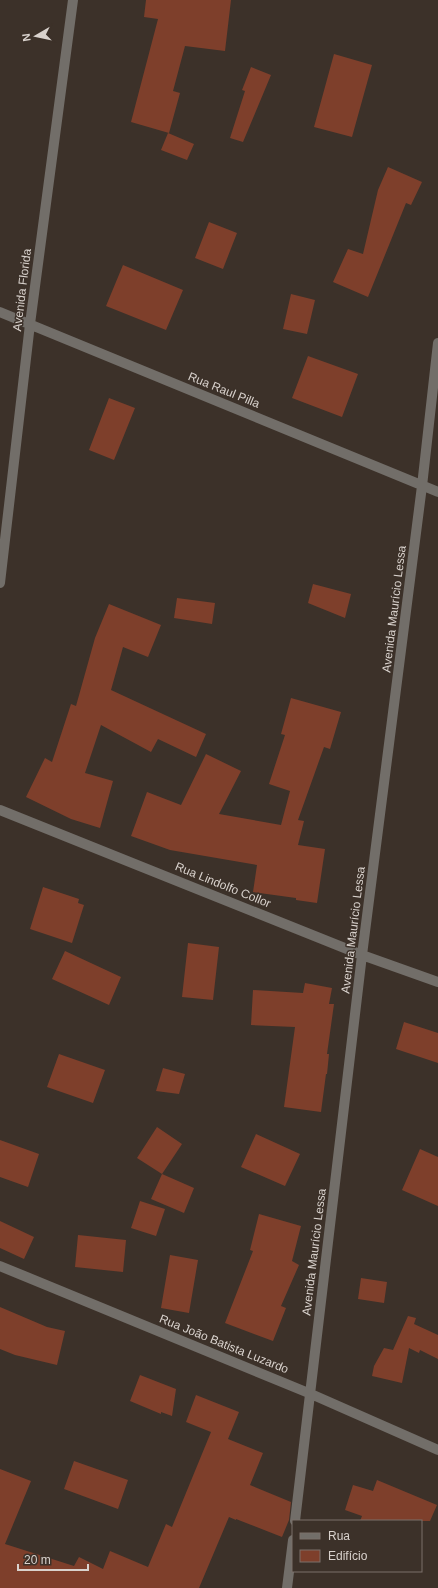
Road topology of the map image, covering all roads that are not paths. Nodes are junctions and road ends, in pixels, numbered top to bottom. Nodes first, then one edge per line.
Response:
1 (73, 0) edge
2 (0, 312) edge
3 (30, 324) junction
4 (438, 343) edge
5 (422, 486) junction
6 (438, 492) edge
7 (0, 583) edge
8 (0, 810) edge
9 (362, 955) junction
10 (438, 982) edge
11 (0, 1266) edge
12 (311, 1394) junction
13 (438, 1450) edge
14 (295, 1520) edge
15 (292, 1548) edge
16 (287, 1588) edge

1 - 3 street, Avenida Florida
2 - 3 street, Rua Raul Pilla
3 - 5 street, Rua Raul Pilla
3 - 7 street, Avenida Florida
4 - 5 street, Avenida Maurício Lessa
5 - 6 street, Rua Raul Pilla
5 - 9 street, Avenida Maurício Lessa
8 - 9 street, Rua Lindolfo Collor
9 - 10 street, Rua Lindolfo Collor
9 - 12 street, Avenida Maurício Lessa
11 - 12 street, Rua João Batista Luzardo
12 - 13 street, Rua João Batista Luzardo
12 - 14 street, Avenida Maurício Lessa
15 - 16 street

